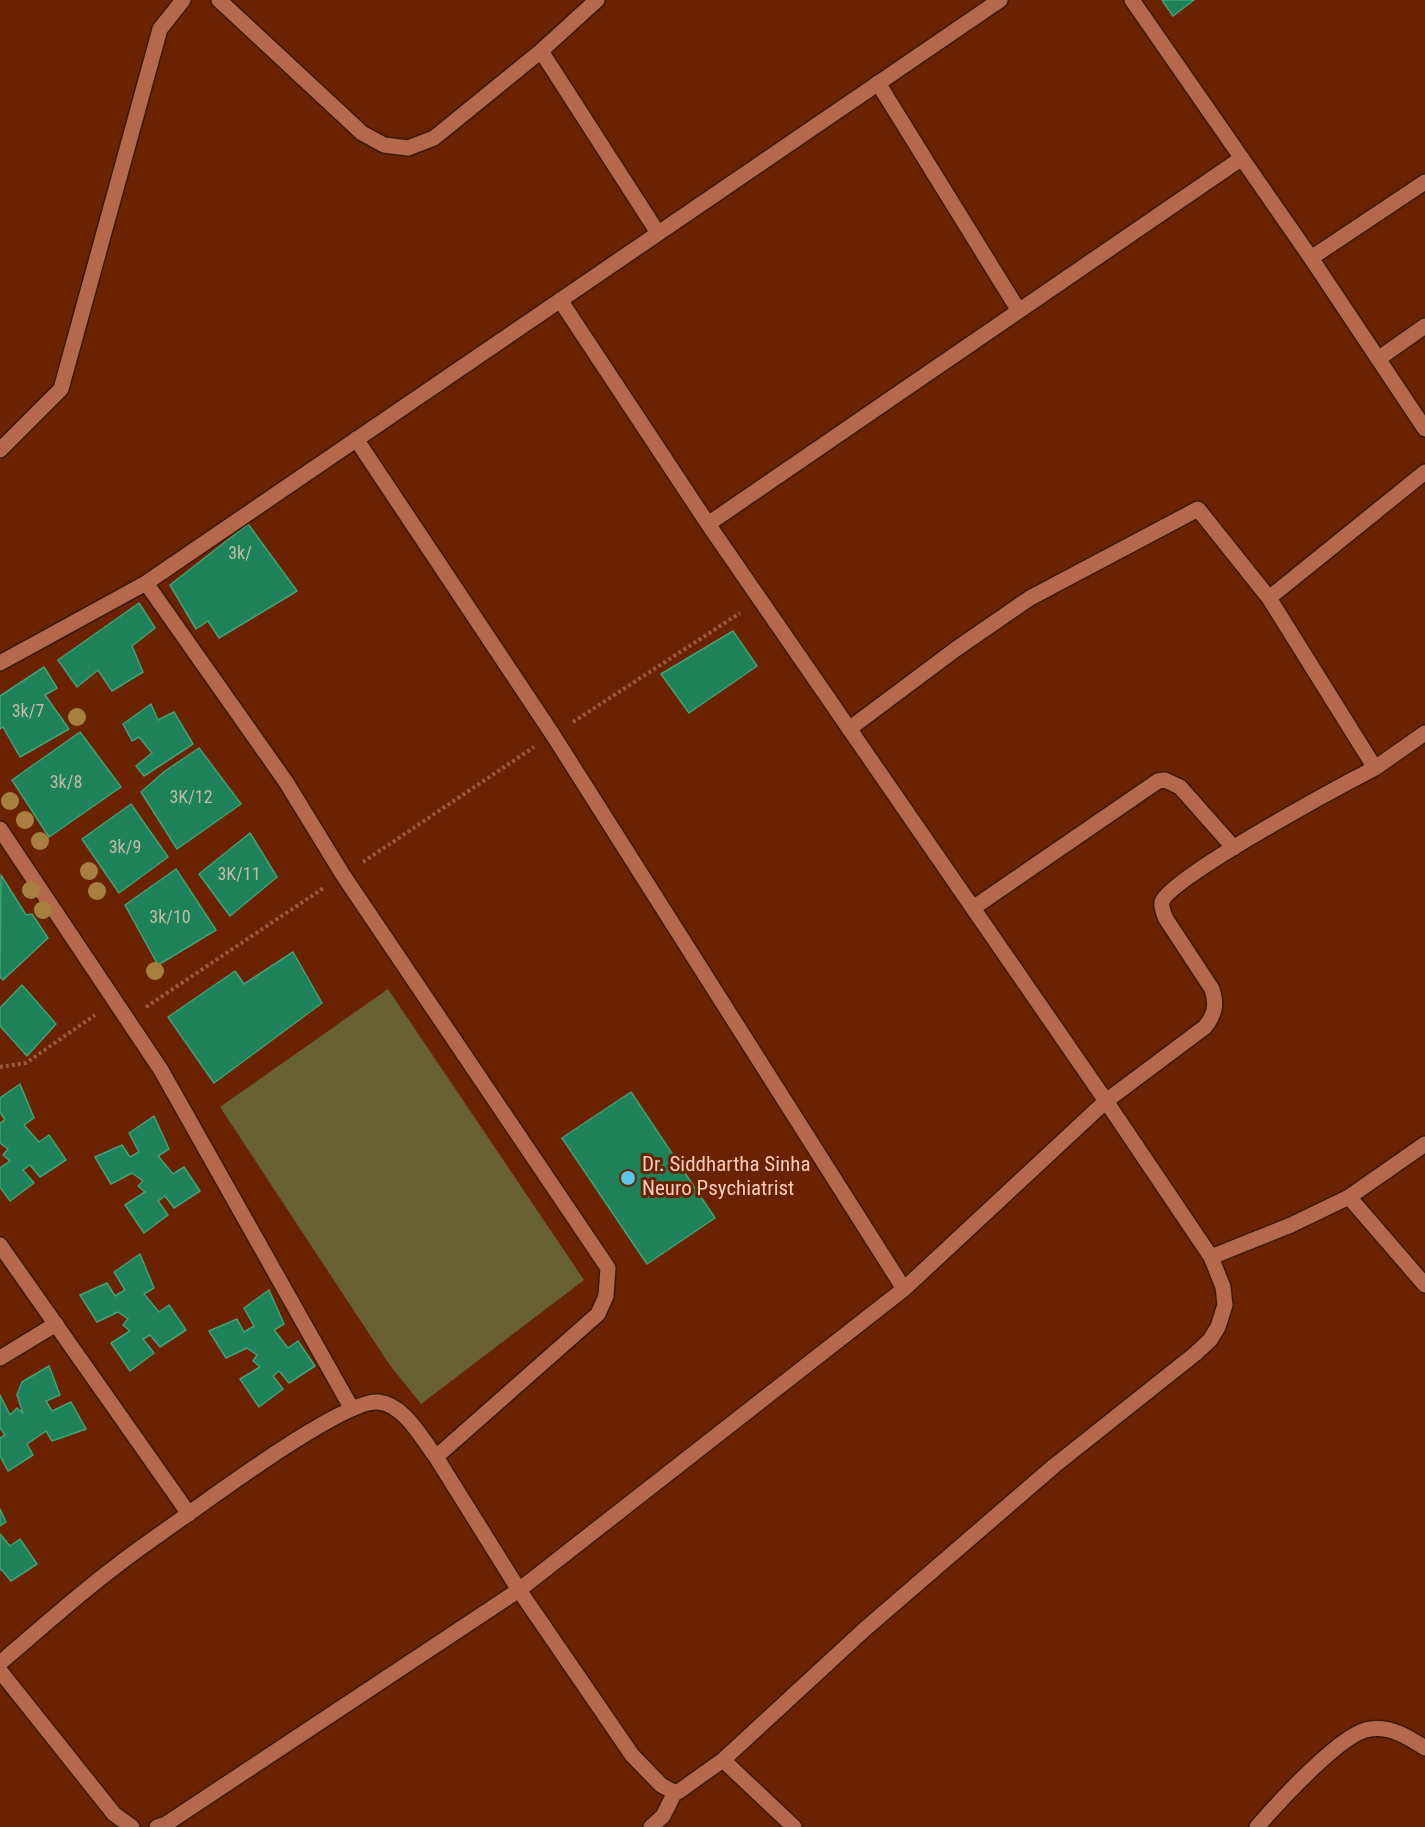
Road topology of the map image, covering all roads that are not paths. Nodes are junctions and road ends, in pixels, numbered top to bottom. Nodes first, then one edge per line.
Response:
1 (183, 0) edge
2 (219, 0) edge
3 (597, 0) edge
4 (1000, 0) edge
5 (1132, 0) edge
6 (541, 51) junction
7 (878, 83) junction
8 (1242, 158) junction
9 (1425, 182) edge
10 (658, 233) junction
11 (1311, 258) junction
12 (560, 300) junction
13 (1019, 311) junction
14 (1425, 326) edge
15 (1378, 359) junction
16 (1425, 429) edge
17 (356, 439) junction
18 (0, 450) edge
19 (1425, 472) edge
20 (708, 524) junction
21 (146, 583) junction
22 (1269, 598) junction
23 (0, 663) edge
24 (849, 729) junction
25 (1425, 733) edge
26 (1375, 768) junction
27 (0, 831) edge
28 (1234, 848) junction
29 (973, 908) junction
30 (1106, 1101) junction
31 (1425, 1144) edge
32 (1349, 1197) junction
33 (0, 1245) edge
34 (1211, 1257) junction
35 (1425, 1285) edge
36 (904, 1289) junction
37 (56, 1324) junction
38 (0, 1358) edge
39 (352, 1409) junction
40 (436, 1456) junction
41 (189, 1514) junction
42 (519, 1590) junction
43 (0, 1663) edge
44 (0, 1671) edge
45 (1425, 1748) edge
46 (723, 1760) junction
47 (675, 1792) junction
48 (132, 1827) edge
49 (158, 1827) edge
50 (651, 1827) edge
51 (794, 1827) edge
52 (1257, 1827) edge

1 - 18 street
2 - 6 street
3 - 6 street
4 - 7 street
5 - 8 street
6 - 10 street
7 - 10 street
7 - 13 street
8 - 11 street
8 - 13 street
9 - 11 street
10 - 12 street
11 - 15 street
12 - 17 street
12 - 20 street
13 - 20 street
14 - 15 street
15 - 16 street
17 - 21 street
17 - 36 street
19 - 22 street
20 - 24 street
21 - 23 street
21 - 40 street
22 - 24 street
22 - 26 street
24 - 29 street
25 - 26 street
26 - 28 street
27 - 39 street
28 - 29 street
28 - 30 street
29 - 30 street
30 - 34 street
30 - 36 street
31 - 32 street
32 - 34 street
32 - 35 street
33 - 37 street
34 - 46 street
36 - 42 street
37 - 38 street
37 - 41 street
39 - 40 street
39 - 41 street
40 - 42 street
41 - 43 street
42 - 47 street
42 - 49 street
44 - 48 street
45 - 52 street
46 - 47 street
46 - 51 street
47 - 50 street

